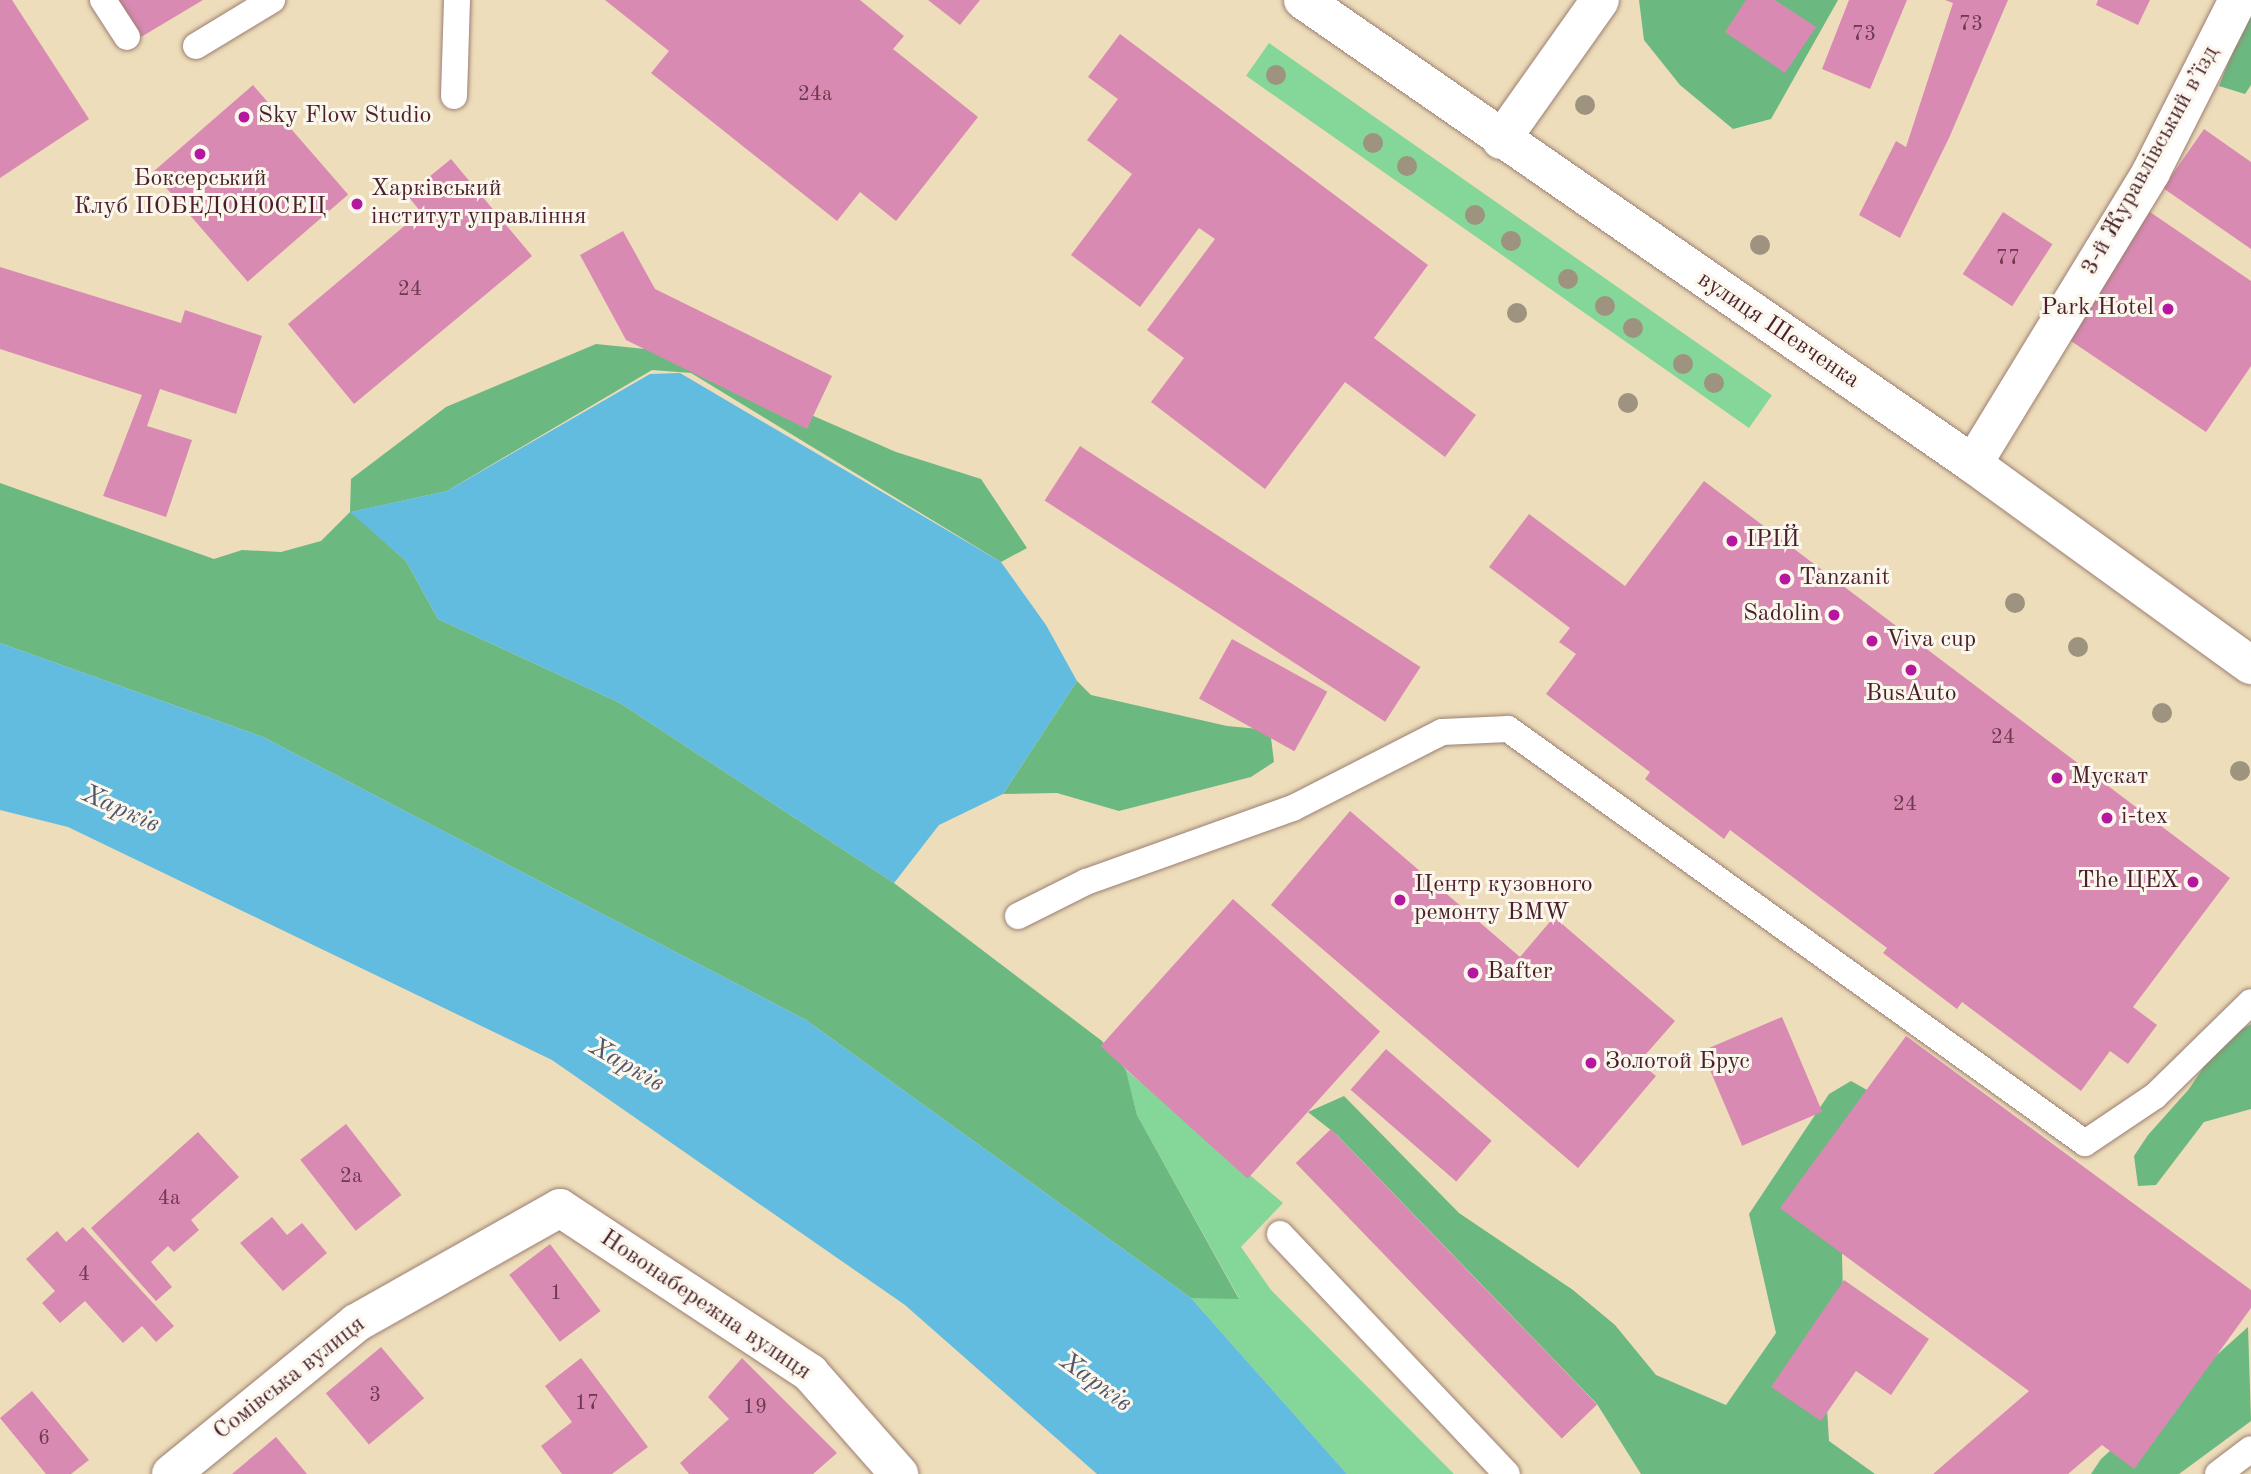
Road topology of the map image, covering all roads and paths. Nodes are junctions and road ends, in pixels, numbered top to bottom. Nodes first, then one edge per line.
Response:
1 (103, 0) edge
2 (272, 0) edge
3 (457, 0) edge
4 (1303, 0) edge
5 (1600, 0) edge
6 (2238, 0) edge
7 (127, 37) dead end
8 (196, 46) dead end
9 (454, 96) dead end
10 (1501, 140) junction
11 (1973, 464) junction
12 (2251, 665) edge
13 (1018, 916) dead end
14 (2251, 1002) edge
15 (560, 1208) joint
16 (1280, 1234) dead end
17 (2251, 1449) edge
18 (171, 1474) edge
19 (899, 1474) edge
20 (1507, 1474) edge
21 (2218, 1474) edge

1 - 7 lane
2 - 8 lane
3 - 9 lane
4 - 10 street, вулиця Шевченка
5 - 10 street
6 - 11 street, 3-й Журавлівський в’їзд
10 - 11 street, вулиця Шевченка
11 - 12 street, вулиця Шевченка
13 - 14 lane
15 - 18 street, Сомівська вулиця
15 - 19 street, Новонабережна вулиця
16 - 20 lane
17 - 21 lane

